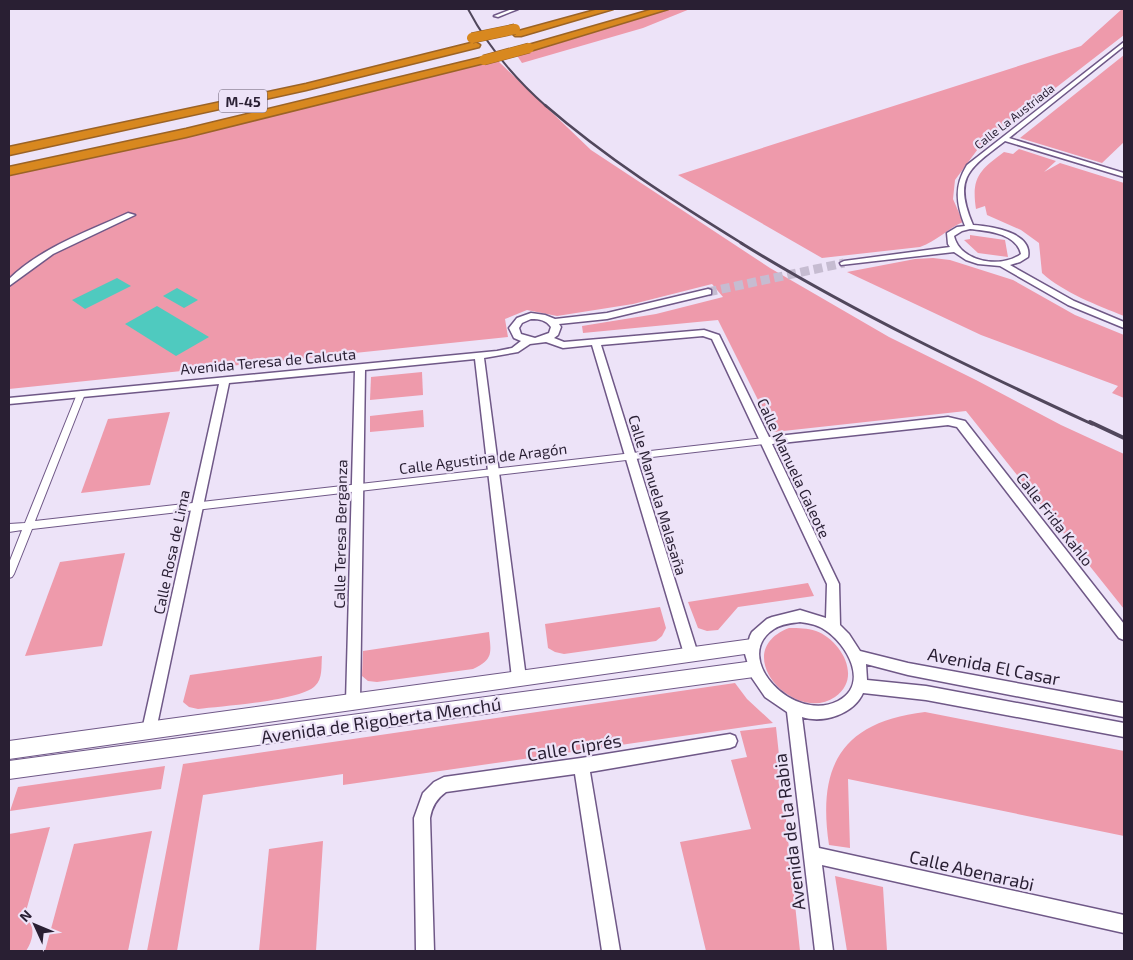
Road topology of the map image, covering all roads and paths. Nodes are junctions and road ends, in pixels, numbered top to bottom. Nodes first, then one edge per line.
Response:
1 (516, 9) edge
2 (576, 9) edge
3 (603, 9) edge
4 (608, 9) edge
5 (633, 9) edge
6 (663, 9) edge
7 (496, 16) dead end
8 (519, 35) junction
9 (1124, 44) edge
10 (476, 46) junction
11 (1004, 138) junction
12 (9, 139) edge
13 (9, 151) edge
14 (9, 160) edge
15 (9, 171) edge
16 (1124, 175) edge
17 (131, 215) dead end
18 (970, 227) junction
19 (955, 249) junction
20 (844, 263) tunnel mouth
21 (1003, 265) junction
22 (9, 283) edge
23 (708, 292) tunnel mouth
24 (554, 322) junction
25 (1124, 325) edge
26 (548, 339) junction
27 (528, 341) junction
28 (596, 343) junction
29 (479, 355) junction
30 (360, 367) junction
31 (224, 380) junction
32 (81, 394) junction
33 (9, 401) edge
34 (961, 424) joint
35 (764, 441) junction
36 (630, 455) junction
37 (494, 472) junction
38 (356, 488) junction
39 (197, 506) junction
40 (28, 526) junction
41 (9, 528) edge
42 (9, 574) edge
43 (834, 628) junction
44 (1124, 634) edge
45 (752, 646) junction
46 (691, 654) junction
47 (858, 656) junction
48 (754, 669) junction
49 (520, 678) junction
50 (860, 686) junction
51 (353, 702) junction
52 (794, 709) junction
53 (1124, 710) edge
54 (149, 730) junction
55 (1124, 730) edge
56 (730, 741) dead end
57 (9, 750) edge
58 (581, 766) junction
59 (9, 770) edge
60 (812, 855) junction
61 (1124, 924) edge
62 (425, 951) edge
63 (611, 951) edge
64 (824, 951) edge

1 - 7 street
2 - 8 highway
3 - 8 highway
4 - 8 highway, M-45
5 - 8 highway, M-45
6 - 8 highway
8 - 10 highway, bridge
8 - 10 highway, M-45
9 - 11 street, Calle La Austriada
10 - 12 highway
10 - 13 highway, M-45
10 - 14 highway, M-45
10 - 15 highway
11 - 16 street
11 - 18 street, Calle La Austriada
17 - 22 street
18 - 19 street
18 - 21 street
19 - 20 street
19 - 21 street
21 - 25 street
23 - 24 street
24 - 26 street
24 - 27 street
26 - 27 street
26 - 28 street
27 - 29 street, Avenida Teresa de Calcuta
28 - 35 street, Calle Manuela Galeote
28 - 36 street, Calle Manuela Malasaña
29 - 30 street, Avenida Teresa de Calcuta
29 - 37 street
30 - 31 street, Avenida Teresa de Calcuta
30 - 38 street, Calle Teresa Berganza
31 - 32 street, Avenida Teresa de Calcuta
31 - 39 street, Calle Rosa de Lima
32 - 33 street, Avenida Teresa de Calcuta
32 - 40 street
34 - 35 street, Calle Agustina de Aragón
34 - 44 street, Calle Frida Kahlo
35 - 36 street, Calle Agustina de Aragón
35 - 43 street, Calle Manuela Galeote
36 - 37 street, Calle Agustina de Aragón
36 - 46 street, Calle Manuela Malasaña
37 - 38 street, Calle Agustina de Aragón
37 - 49 street
38 - 39 street, Calle Agustina de Aragón
38 - 51 street, Calle Teresa Berganza
39 - 40 street, Calle Agustina de Aragón
39 - 54 street, Calle Rosa de Lima
40 - 41 street, Calle Agustina de Aragón
40 - 42 street
43 - 45 street
43 - 47 street
45 - 46 street, Avenida de Rigoberta Menchú
45 - 48 street
46 - 49 street, Avenida de Rigoberta Menchú
47 - 50 street
47 - 53 street, Avenida El Casar
48 - 52 street
48 - 59 street, Avenida de Rigoberta Menchú
49 - 51 street, Avenida de Rigoberta Menchú
50 - 52 street
50 - 55 street
51 - 54 street, Avenida de Rigoberta Menchú
52 - 60 street, Avenida de la Rabia
54 - 57 street, Avenida de Rigoberta Menchú
56 - 58 street, Calle Ciprés
58 - 62 street, Calle Ciprés
58 - 63 street
60 - 61 street, Calle Abenarabi
60 - 64 street, Avenida de la Rabia

